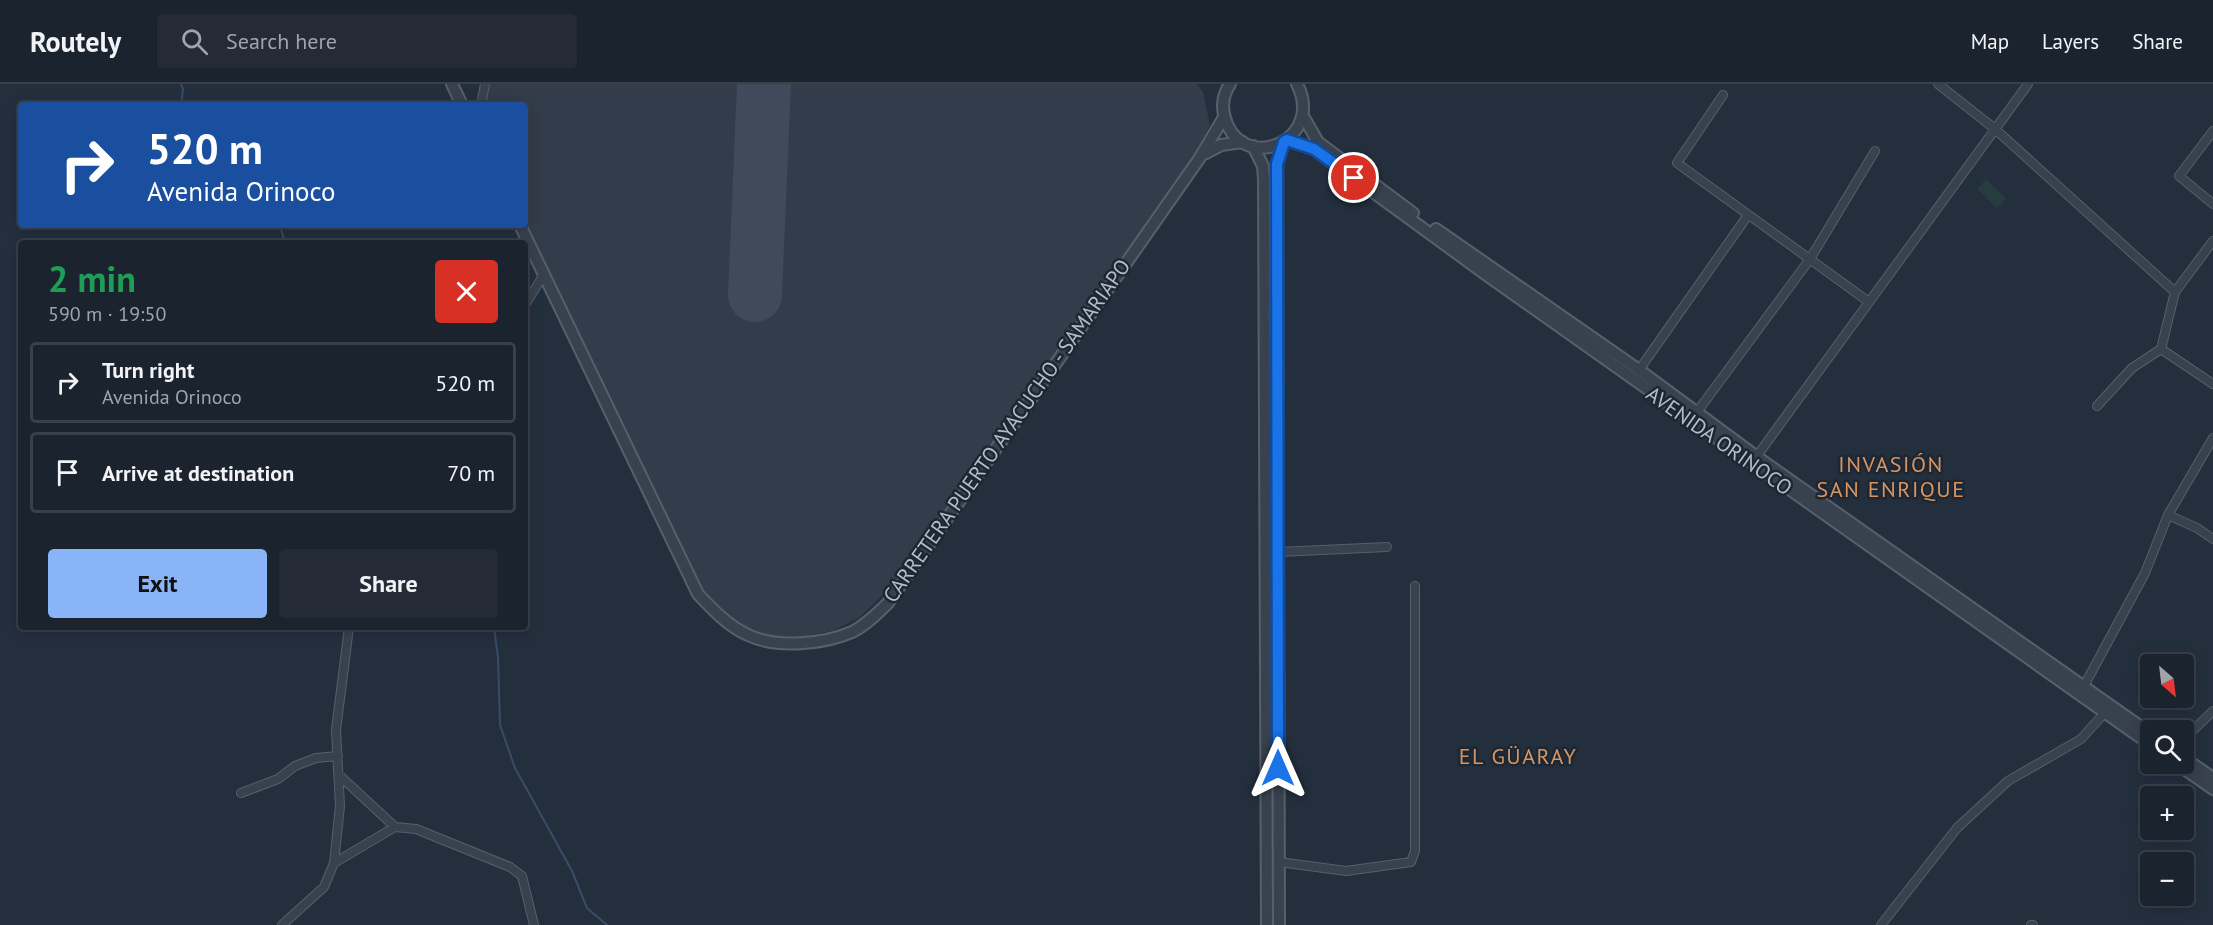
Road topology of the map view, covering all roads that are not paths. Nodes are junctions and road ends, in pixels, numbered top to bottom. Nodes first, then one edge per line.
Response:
1 (452, 84) edge
2 (485, 84) edge
3 (1230, 84) edge
4 (1297, 84) edge
5 (1938, 84) edge
6 (2028, 84) edge
7 (1723, 95) dead end
8 (461, 102) edge
9 (482, 102) edge
10 (1303, 116) junction
11 (1224, 117) junction
12 (1995, 129) junction
13 (2213, 131) edge
14 (1285, 141) junction
15 (1248, 144) junction
16 (1875, 151) dead end
17 (1199, 159) junction
18 (2213, 204) edge
19 (1748, 215) junction
20 (528, 241) edge
21 (2213, 242) edge
22 (1809, 259) junction
23 (544, 274) junction
24 (2175, 291) junction
25 (528, 300) edge
26 (1869, 302) junction
27 (2161, 349) junction
28 (1639, 370) junction
29 (2213, 384) edge
30 (2097, 406) dead end
31 (1697, 412) junction
32 (2213, 438) edge
33 (1754, 461) junction
34 (2168, 515) junction
35 (2213, 539) edge
36 (1387, 547) dead end
37 (1278, 552) junction
38 (1415, 585) dead end
39 (349, 630) edge
40 (2084, 686) junction
41 (2108, 709) junction
42 (2213, 711) edge
43 (2140, 728) edge
44 (2194, 729) edge
45 (2140, 736) edge
46 (338, 756) junction
47 (2194, 765) edge
48 (2191, 774) edge
49 (339, 775) junction
50 (2213, 778) edge
51 (2213, 789) edge
52 (241, 793) dead end
53 (395, 827) junction
54 (1279, 862) junction
55 (334, 863) junction
56 (282, 925) edge
57 (534, 925) edge
58 (1268, 925) edge
59 (1279, 925) edge
60 (1881, 925) edge

1 - 8 street
2 - 9 street
3 - 11 street
4 - 10 street
5 - 12 street
6 - 12 street
7 - 19 street
10 - 14 street
10 - 28 street, AVENIDA ORINOCO
11 - 15 street
11 - 17 street, CARRETERA PUERTO AYACUCHO - SAMARIAPO
12 - 24 street
12 - 26 street
13 - 18 street
14 - 15 street, CARRETERA PUERTO AYACUCHO - SAMARIAPO
14 - 33 street, AVENIDA ORINOCO
14 - 37 street
15 - 17 street, CARRETERA PUERTO AYACUCHO - SAMARIAPO
15 - 58 street
16 - 22 street
17 - 23 street, CARRETERA PUERTO AYACUCHO - SAMARIAPO
19 - 22 street
19 - 28 street
20 - 23 street, CARRETERA PUERTO AYACUCHO - SAMARIAPO
21 - 24 street
22 - 26 street
22 - 31 street
23 - 25 street
24 - 27 street
26 - 33 street
27 - 29 street
27 - 30 street
28 - 31 street, AVENIDA ORINOCO
31 - 33 street, AVENIDA ORINOCO
32 - 34 street
33 - 40 street, AVENIDA ORINOCO
33 - 41 street, AVENIDA ORINOCO
34 - 35 street
34 - 40 street
36 - 37 street
37 - 54 street
38 - 54 street
39 - 46 street
40 - 41 street, AVENIDA ORINOCO
41 - 43 street, AVENIDA ORINOCO
41 - 45 street, AVENIDA ORINOCO
41 - 60 street
42 - 44 street
46 - 49 street
46 - 52 street
47 - 50 street
48 - 51 street
49 - 53 street
49 - 55 street
53 - 55 street
53 - 57 street
54 - 59 street
55 - 56 street

